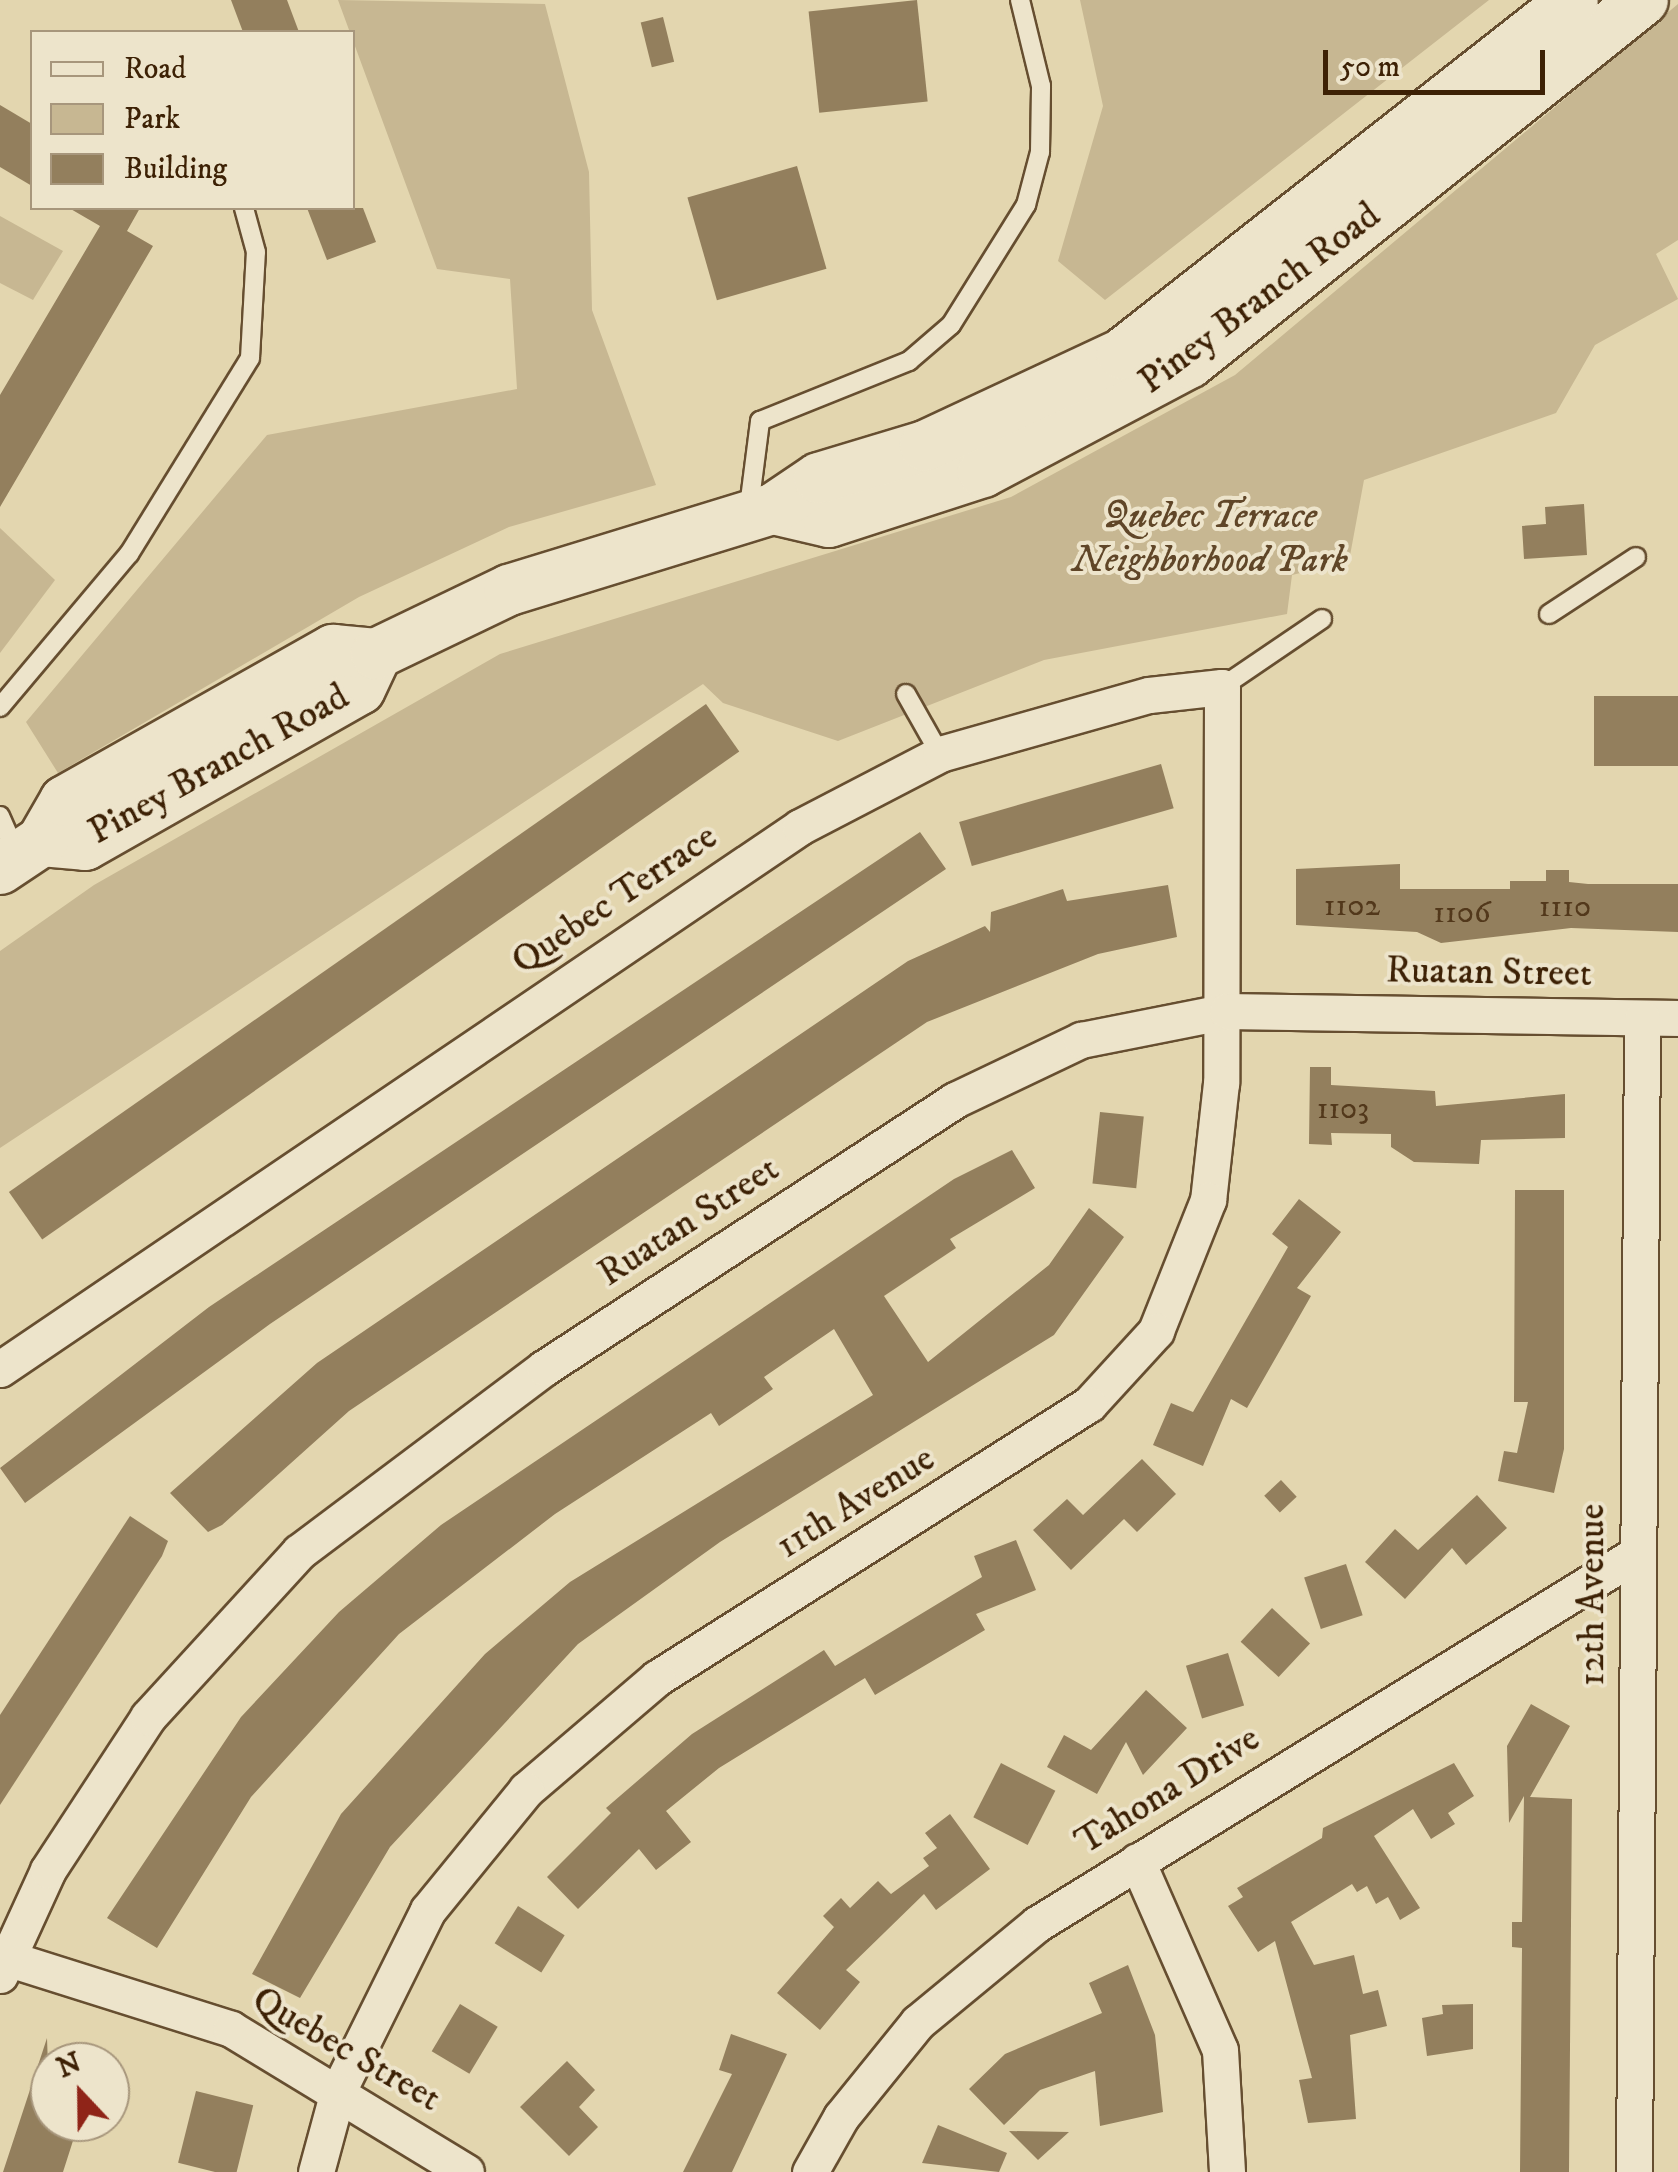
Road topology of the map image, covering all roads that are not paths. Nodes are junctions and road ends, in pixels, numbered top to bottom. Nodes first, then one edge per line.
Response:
1 (1020, 0) edge
2 (1572, 0) edge
3 (1643, 0) edge
4 (245, 210) edge
5 (761, 512) junction
6 (1636, 556) dead end
7 (1548, 614) dead end
8 (1322, 619) dead end
9 (1222, 687) junction
10 (906, 694) dead end
11 (0, 707) edge
12 (940, 754) junction
13 (15, 845) edge
14 (1227, 1011) junction
15 (1642, 1018) junction
16 (1678, 1018) edge
17 (0, 1369) edge
18 (1635, 1555) junction
19 (1137, 1860) junction
20 (2, 1964) edge
21 (338, 2091) junction
22 (316, 2172) edge
23 (466, 2172) edge
24 (810, 2172) edge
25 (1228, 2172) edge
26 (1634, 2172) edge

1 - 5 lane
2 - 5 main road, Piney Branch Road
3 - 5 main road, Piney Branch Road
4 - 11 lane
5 - 13 main road, Piney Branch Road
6 - 7 lane
8 - 9 lane
9 - 12 street, Quebec Terrace
9 - 14 street, 11th Avenue
10 - 12 lane
12 - 17 street, Quebec Terrace
14 - 15 street, Ruatan Street
14 - 20 street, Ruatan Street
14 - 21 street, 11th Avenue
15 - 16 street, Ruatan Street
15 - 18 street, 12th Avenue
18 - 19 street, Tahona Drive
18 - 26 street, 12th Avenue
19 - 24 street, Tahona Drive
19 - 25 street
20 - 21 street, Quebec Street
21 - 22 street, 11th Avenue
21 - 23 street, Quebec Street

